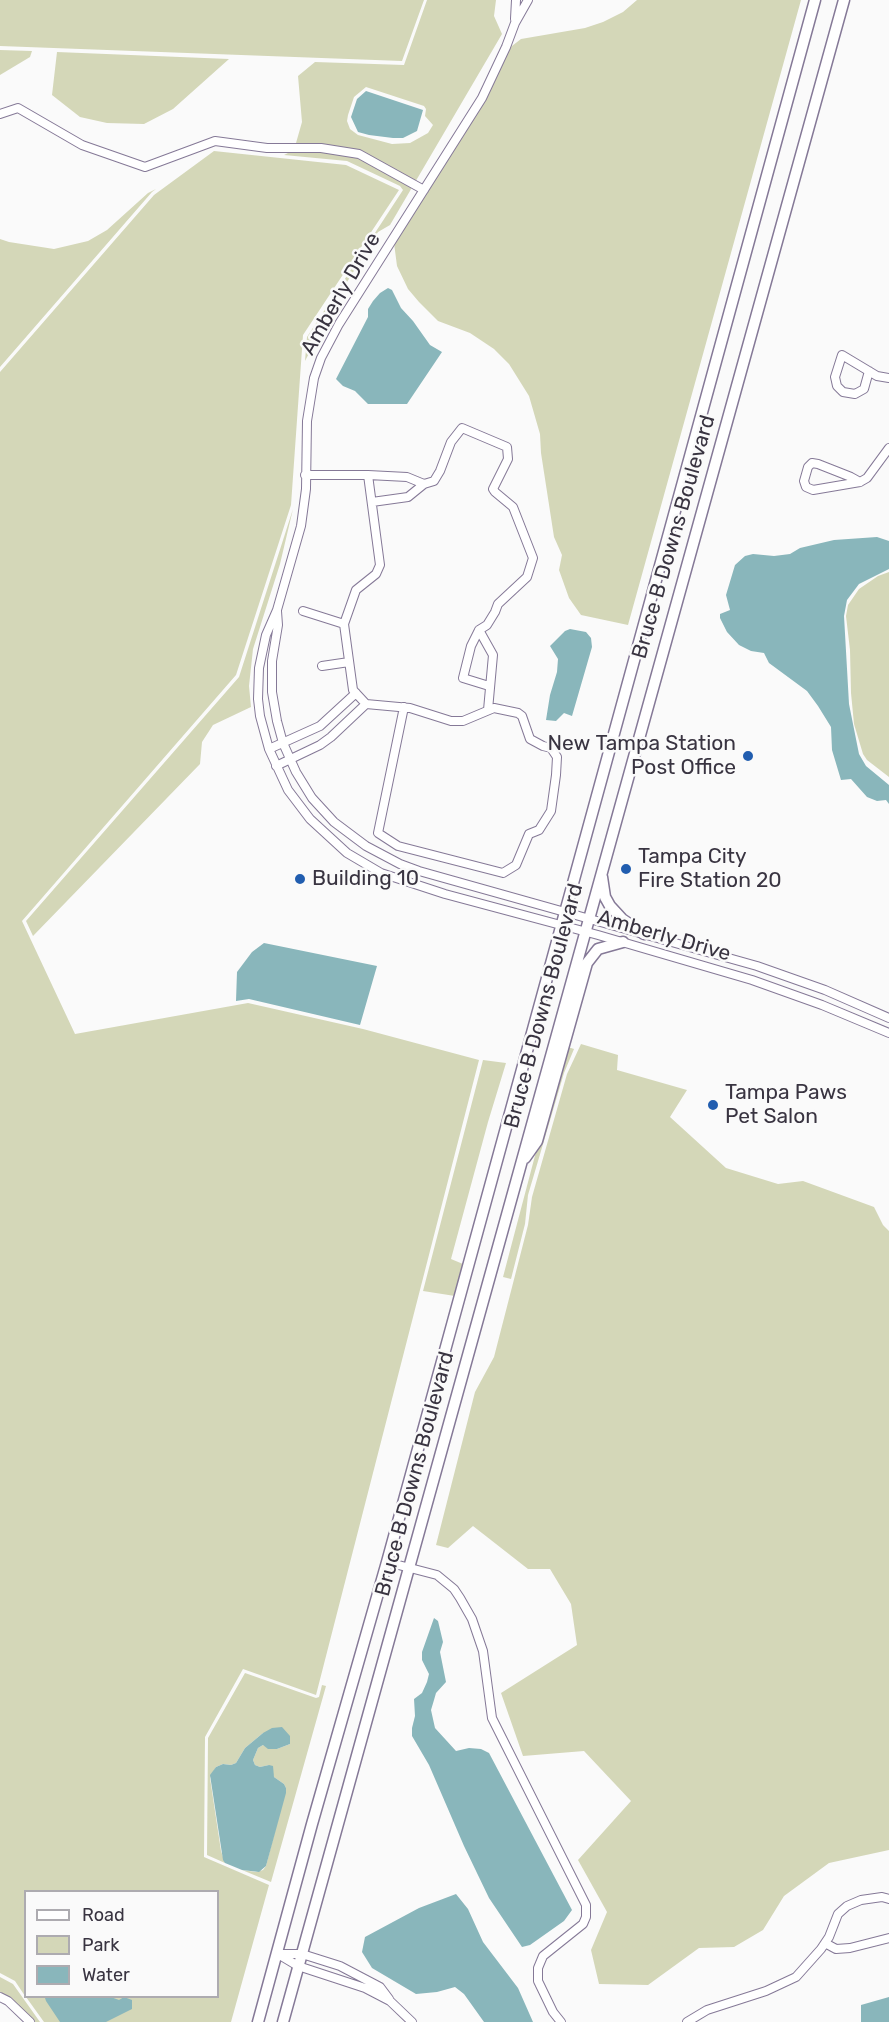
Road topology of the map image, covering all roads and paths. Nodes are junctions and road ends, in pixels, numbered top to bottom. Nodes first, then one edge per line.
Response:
1 (516, 0) edge
2 (528, 0) edge
3 (815, 0) edge
4 (844, 2) edge
5 (515, 23) junction
6 (0, 114) edge
7 (424, 190) junction
8 (869, 371) junction
9 (889, 378) edge
10 (889, 448) edge
11 (368, 475) junction
12 (305, 476) junction
13 (860, 482) junction
14 (424, 484) junction
15 (372, 502) junction
16 (277, 610) junction
17 (303, 611) dead end
18 (344, 624) junction
19 (479, 630) junction
20 (349, 662) junction
21 (322, 666) dead end
22 (489, 686) junction
23 (356, 693) junction
24 (366, 704) junction
25 (404, 707) junction
26 (488, 710) junction
27 (313, 731) junction
28 (283, 743) junction
29 (320, 745) junction
30 (269, 749) junction
31 (290, 760) junction
32 (276, 766) junction
33 (601, 873) junction
34 (564, 912) junction
35 (588, 919) junction
36 (560, 925) junction
37 (585, 932) junction
38 (644, 934) junction
39 (623, 942) junction
40 (889, 1018) edge
41 (889, 1034) edge
42 (520, 1166) junction
43 (387, 1562) junction
44 (409, 1567) junction
45 (889, 1899) edge
46 (889, 1938) edge
47 (825, 1943) junction
48 (278, 1954) junction
49 (302, 1954) junction
50 (298, 1966) junction
51 (0, 1997) edge
52 (390, 2001) junction
53 (30, 2022) edge
54 (258, 2022) edge
55 (283, 2022) edge
56 (412, 2022) edge
57 (561, 2022) edge
58 (687, 2022) edge

1 - 5 street, Amberly Drive
2 - 5 street, Amberly Drive
3 - 34 main road, Bruce B Downs Boulevard
4 - 33 main road, Bruce B Downs Boulevard
5 - 7 street, Amberly Drive
6 - 7 street
7 - 12 street, Amberly Drive
8 - 8 street
8 - 9 street
10 - 13 street
11 - 12 street
11 - 14 street
11 - 15 street
12 - 16 street, Amberly Drive
13 - 13 street
14 - 15 street
14 - 19 street
15 - 18 street
16 - 28 street, Amberly Drive
16 - 30 street, Amberly Drive
17 - 18 street
18 - 20 street
19 - 22 street
19 - 22 street
20 - 21 street
20 - 23 street
22 - 26 street
23 - 24 street
23 - 27 street
24 - 25 street
24 - 29 street
25 - 26 street
25 - 26 street
27 - 28 street
27 - 29 street
28 - 30 street
28 - 31 street, Amberly Drive
29 - 31 street
30 - 32 street, Amberly Drive
31 - 32 street
31 - 34 street, Amberly Drive
32 - 36 street, Amberly Drive
33 - 35 main road, Bruce B Downs Boulevard
33 - 38 main road
34 - 35 street, Amberly Drive
34 - 36 main road, Bruce B Downs Boulevard
35 - 37 main road, Bruce B Downs Boulevard
35 - 38 street, Amberly Drive
36 - 37 street, Amberly Drive
36 - 43 main road, Bruce B Downs Boulevard
37 - 39 street, Amberly Drive
37 - 42 main road, Bruce B Downs Boulevard
38 - 40 street, Amberly Drive
39 - 41 street, Amberly Drive
39 - 42 main road
42 - 44 main road, Bruce B Downs Boulevard
43 - 44 street
43 - 48 main road, Bruce B Downs Boulevard
44 - 49 main road, Bruce B Downs Boulevard
44 - 57 street
45 - 47 street
46 - 47 street
47 - 58 street
48 - 49 street
48 - 50 street
48 - 54 main road, Bruce B Downs Boulevard
49 - 50 main road, Bruce B Downs Boulevard
49 - 52 street
50 - 52 street
50 - 55 main road, Bruce B Downs Boulevard
51 - 53 street
52 - 56 street

